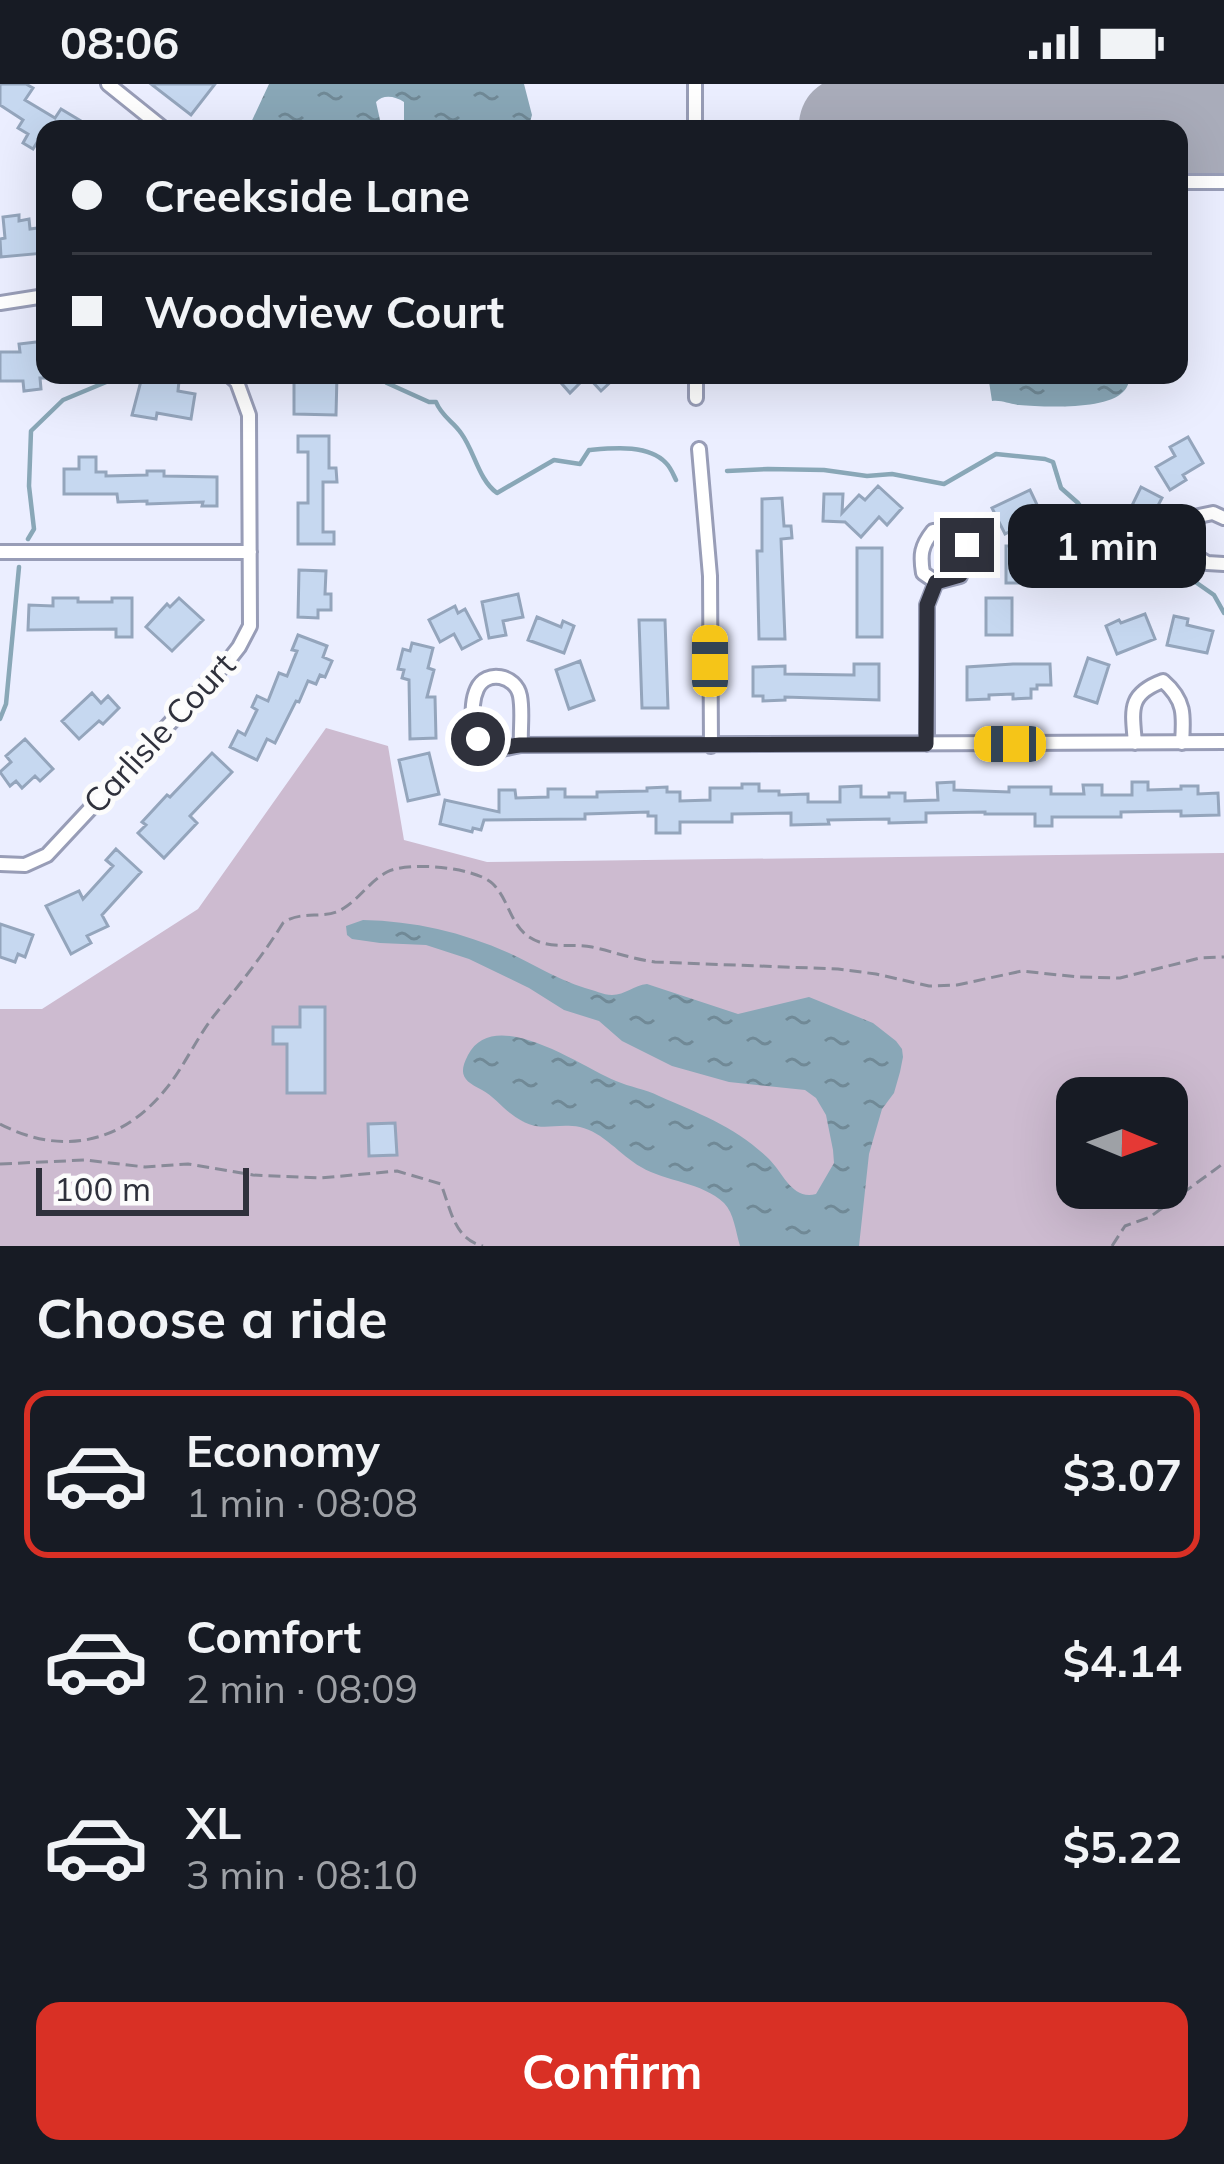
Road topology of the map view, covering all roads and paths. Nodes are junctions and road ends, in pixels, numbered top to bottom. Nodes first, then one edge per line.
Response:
1 (108, 84) edge
2 (695, 84) edge
3 (153, 120) edge
4 (695, 120) edge
5 (1188, 182) edge
6 (1224, 182) edge
7 (36, 297) edge
8 (0, 303) edge
9 (238, 384) edge
10 (696, 384) edge
11 (696, 398) dead end
12 (699, 449) dead end
13 (1224, 518) edge
14 (0, 552) edge
15 (250, 552) junction
16 (1224, 564) edge
17 (936, 582) junction
18 (1224, 742) edge
19 (1135, 743) junction
20 (1182, 743) junction
21 (926, 744) junction
22 (520, 745) junction
23 (711, 746) junction
24 (0, 864) edge
25 (1224, 957) edge
26 (0, 1124) edge
27 (1224, 1163) edge
28 (0, 1164) edge
29 (468, 1244) edge
30 (483, 1246) edge
31 (1112, 1246) edge

1 - 3 street
2 - 4 street
5 - 6 street
7 - 8 street
9 - 15 street, Carlisle Court
10 - 11 street
12 - 23 street
13 - 16 street
14 - 15 street
15 - 24 street, Carlisle Court
17 - 17 street
17 - 21 street
18 - 20 street
19 - 20 street
19 - 20 street
19 - 21 street
21 - 23 street
22 - 22 street
22 - 23 street
25 - 26 path
27 - 31 path
28 - 29 path
29 - 30 path

